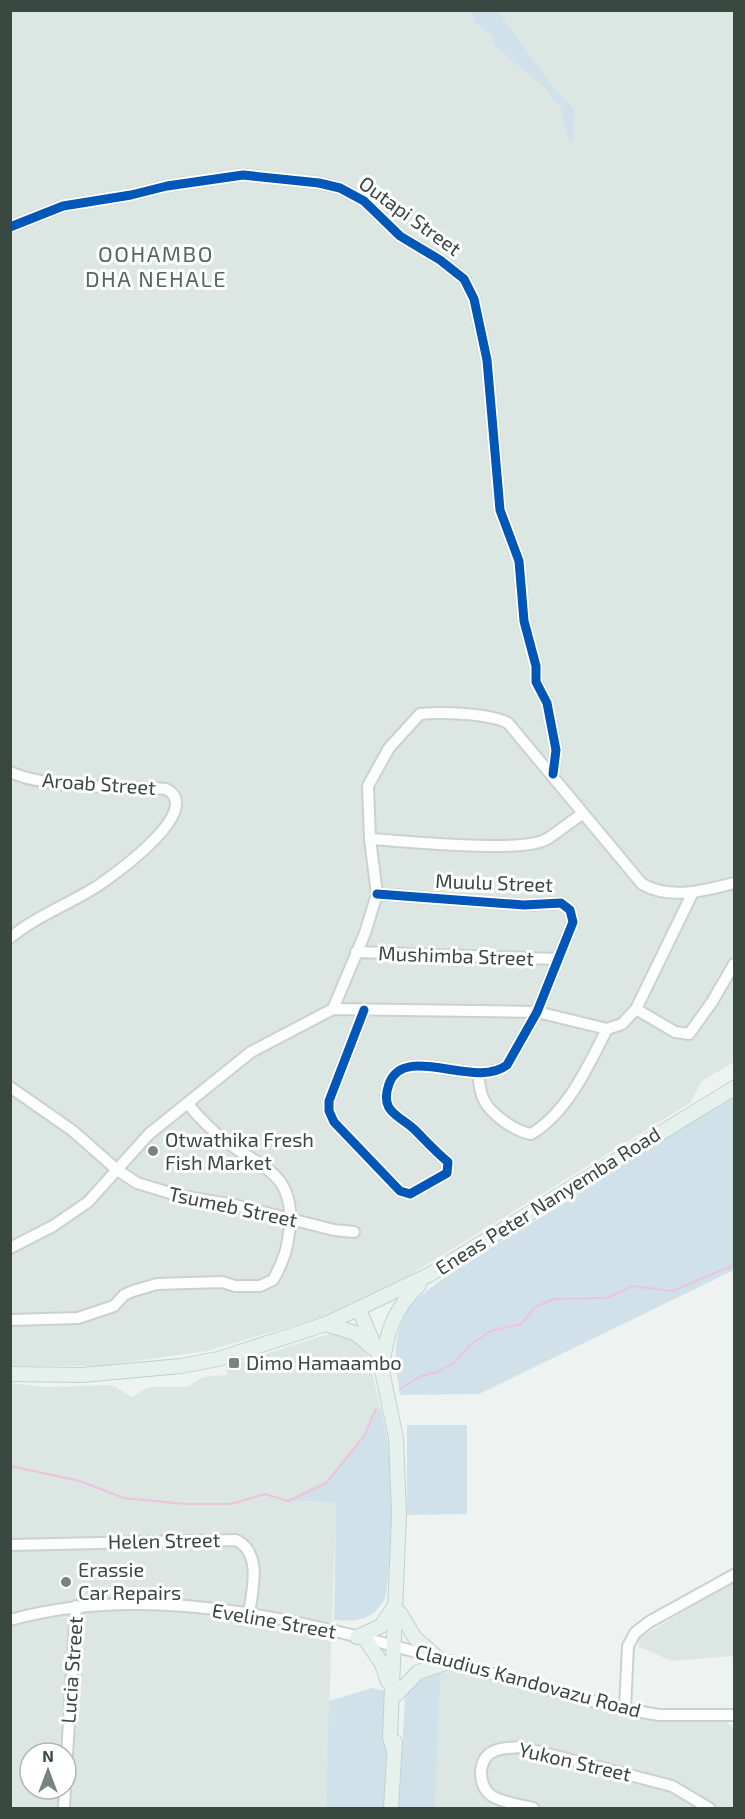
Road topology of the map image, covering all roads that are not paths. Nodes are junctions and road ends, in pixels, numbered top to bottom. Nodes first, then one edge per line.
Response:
1 (10, 227) edge
2 (10, 771) edge
3 (553, 774) junction
4 (583, 814) junction
5 (370, 839) junction
6 (735, 883) edge
7 (377, 894) junction
8 (692, 894) junction
9 (10, 938) edge
10 (356, 952) junction
11 (556, 959) junction
12 (735, 964) edge
13 (333, 1009) junction
14 (636, 1009) junction
15 (364, 1010) junction
16 (537, 1012) junction
17 (607, 1029) junction
18 (478, 1074) junction
19 (10, 1087) edge
20 (735, 1088) edge
21 (188, 1104) junction
22 (116, 1169) junction
23 (290, 1217) junction
24 (354, 1232) dead end
25 (10, 1248) edge
26 (429, 1275) junction
27 (359, 1310) junction
28 (10, 1320) edge
29 (326, 1324) junction
30 (381, 1362) junction
31 (10, 1374) edge
32 (10, 1545) edge
33 (735, 1575) edge
34 (76, 1606) junction
35 (397, 1609) junction
36 (249, 1614) junction
37 (10, 1620) edge
38 (361, 1638) junction
39 (396, 1647) junction
40 (443, 1660) junction
41 (394, 1693) junction
42 (625, 1709) junction
43 (735, 1715) edge
44 (68, 1741) edge
45 (391, 1809) edge
46 (533, 1809) edge
47 (709, 1809) edge

1 - 3 street, Outapi Street
2 - 9 street, Aroab Street
3 - 4 street
3 - 5 street
4 - 5 street
4 - 8 street
5 - 7 street
6 - 8 street
7 - 10 street
7 - 11 street, Muulu Street
8 - 14 street
10 - 11 street, Mushimba Street
10 - 13 street
11 - 16 street, Muulu Street
12 - 14 street
13 - 15 street
13 - 21 street
14 - 17 street
15 - 16 street
15 - 18 street
16 - 17 street
16 - 18 street, Muulu Street
17 - 18 street
19 - 22 street, Tsumeb Street
20 - 26 main road, Eneas Peter Nanyemba Road
21 - 22 street
21 - 23 street
22 - 23 street, Tsumeb Street
22 - 25 street
23 - 24 street, Tsumeb Street
23 - 28 street
26 - 27 main road, Eneas Peter Nanyemba Road
26 - 30 main road
27 - 29 main road, Eneas Peter Nanyemba Road
27 - 30 main road
29 - 30 main road
29 - 31 main road, Eneas Peter Nanyemba Road
30 - 35 main road
32 - 36 street, Helen Street
33 - 42 street
34 - 36 street, Eveline Street
34 - 37 street, Eveline Street
34 - 44 street, Lucia Street
35 - 38 main road
35 - 39 main road
35 - 40 main road
36 - 38 street, Eveline Street
38 - 39 street, Eveline Street
38 - 41 main road
39 - 40 street, Claudius Kandovazu Road
39 - 41 main road
40 - 41 main road
40 - 42 street, Claudius Kandovazu Road
41 - 45 main road
42 - 43 street, Claudius Kandovazu Road
46 - 47 street, Yukon Street

